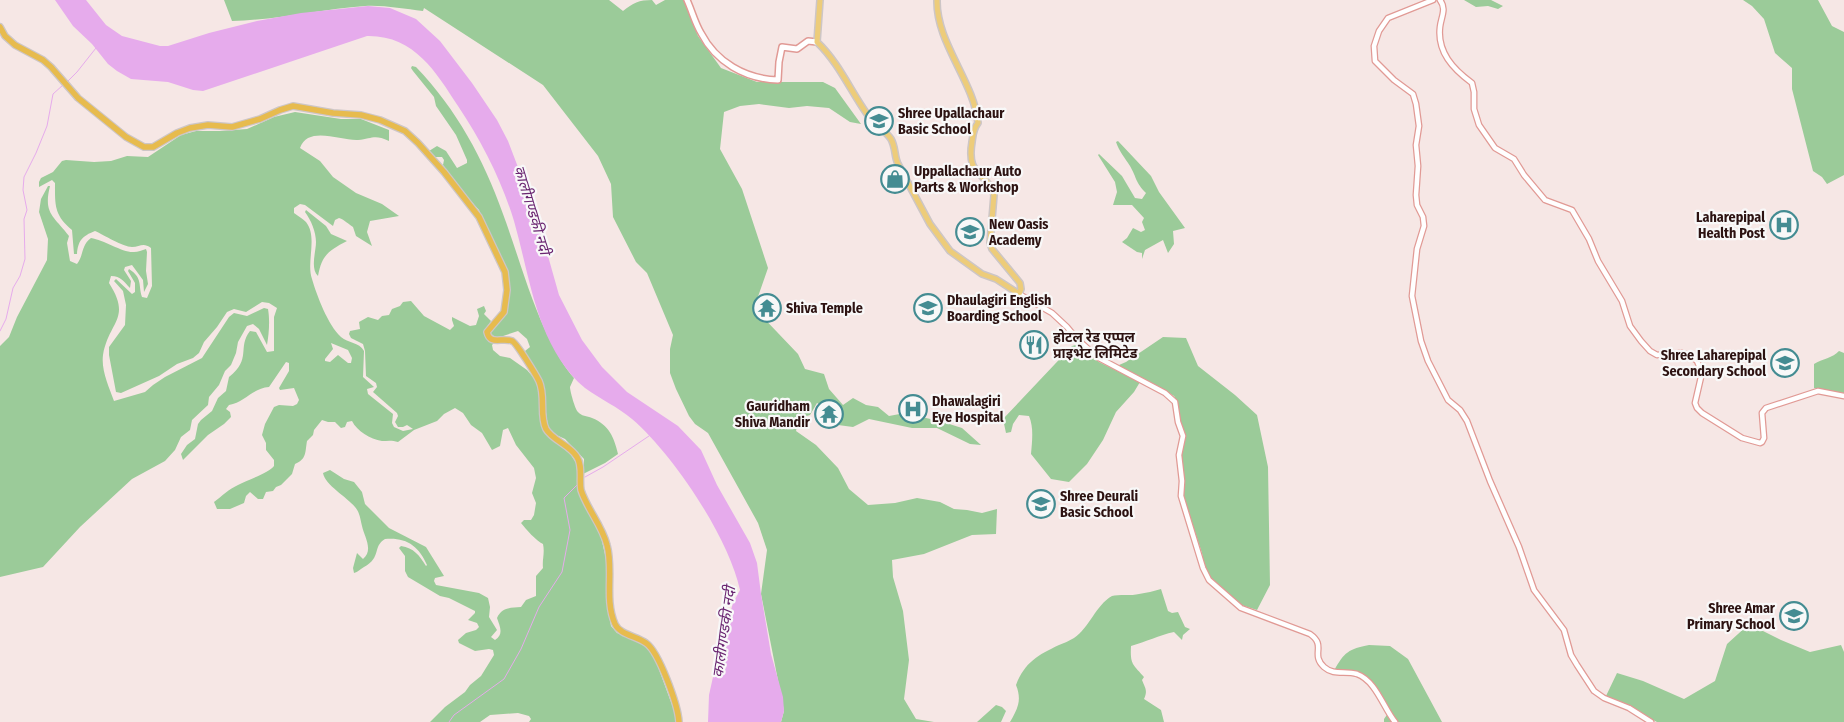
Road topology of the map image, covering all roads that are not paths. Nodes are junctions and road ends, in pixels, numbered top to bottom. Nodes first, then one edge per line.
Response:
1 (687, 0) edge
2 (820, 0) edge
3 (938, 0) edge
4 (1433, 0) edge
5 (1440, 0) edge
6 (0, 27) edge
7 (817, 42) junction
8 (1019, 294) junction
9 (1844, 396) edge
10 (679, 722) edge
11 (1395, 722) edge
12 (1651, 722) edge

1 - 7 main road
2 - 7 main road
3 - 8 main road
4 - 12 street
5 - 9 street
6 - 10 highway
7 - 8 main road
8 - 11 street

